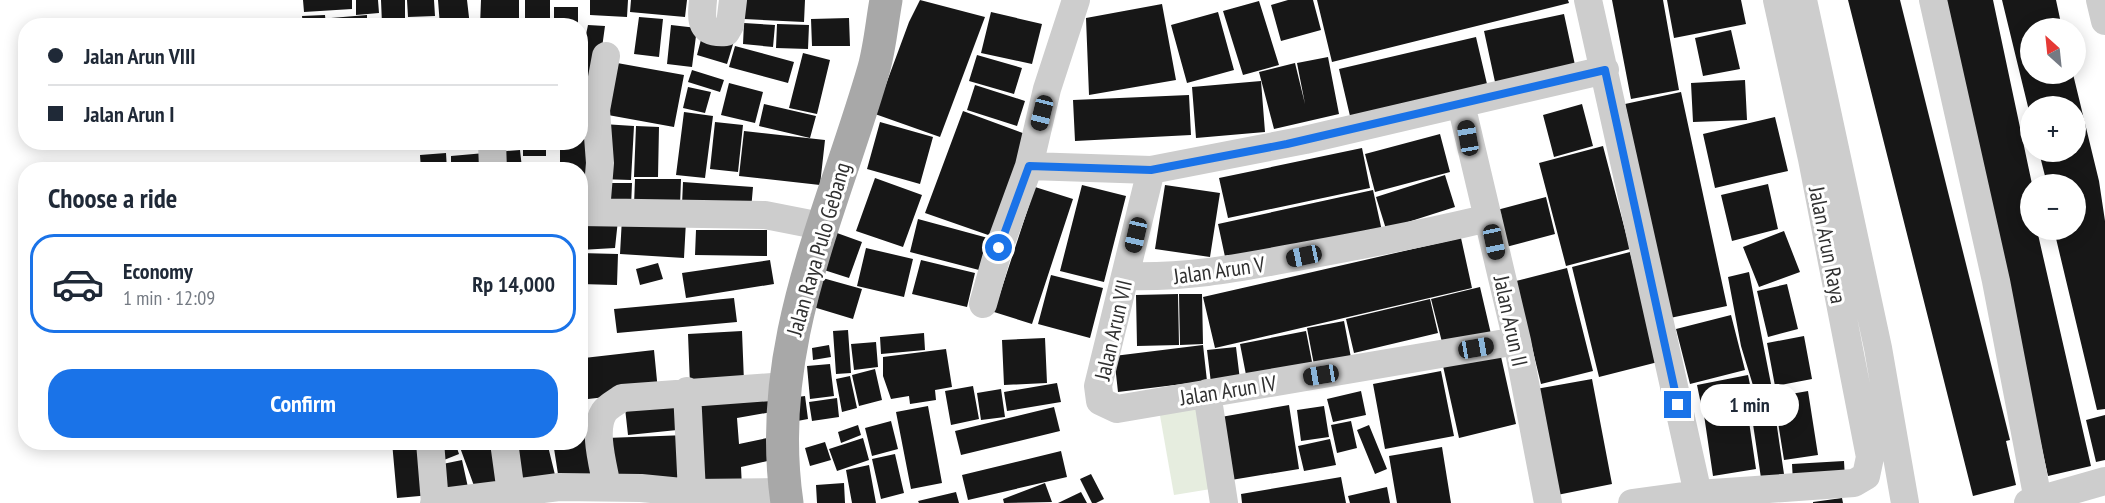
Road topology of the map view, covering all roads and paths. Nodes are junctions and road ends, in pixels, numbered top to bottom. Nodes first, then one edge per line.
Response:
1 (703, 0) edge
2 (733, 0) edge
3 (886, 0) edge
4 (1076, 0) edge
5 (1588, 0) edge
6 (1777, 0) edge
7 (1803, 0) edge
8 (1933, 0) edge
9 (2100, 0) edge
10 (2105, 21) edge
11 (606, 56) dead end
12 (1605, 70) junction
13 (1461, 104) junction
14 (1029, 166) junction
15 (1151, 170) junction
16 (588, 212) edge
17 (1488, 218) junction
18 (821, 226) junction
19 (1125, 276) junction
20 (983, 304) dead end
21 (1517, 341) junction
22 (785, 386) junction
23 (687, 391) junction
24 (1207, 393) junction
25 (1117, 409) joint
26 (431, 450) edge
27 (505, 450) edge
28 (2105, 481) edge
29 (607, 487) junction
30 (511, 493) junction
31 (692, 493) junction
32 (1698, 494) junction
33 (786, 498) edge
34 (2033, 502) edge
35 (434, 503) edge
36 (1224, 503) edge
37 (1548, 503) edge
38 (1632, 503) edge
39 (1905, 503) edge

1 - 2 street
3 - 18 main road, Jalan Raya Pulo Gebang
4 - 14 street
5 - 12 street
6 - 32 street, Jalan Arun Raya
7 - 39 street
8 - 34 street
9 - 10 street
11 - 16 street
12 - 13 street
12 - 32 street
13 - 15 street
13 - 17 street, Jalan Arun II
14 - 15 street
14 - 20 street
15 - 19 street, Jalan Arun VII
16 - 18 street
17 - 19 street, Jalan Arun V
17 - 21 street, Jalan Arun II
18 - 22 main road, Jalan Raya Pulo Gebang
19 - 25 street, Jalan Arun VII
21 - 24 street, Jalan Arun IV
21 - 37 street, Jalan Arun II
22 - 23 street
22 - 33 main road, Jalan Raya Pulo Gebang
23 - 29 street
23 - 31 street
24 - 25 street, Jalan Arun IV
24 - 36 street
26 - 35 street
27 - 30 street
28 - 34 street
29 - 30 street
29 - 31 street
30 - 35 street
31 - 33 street
32 - 38 street

